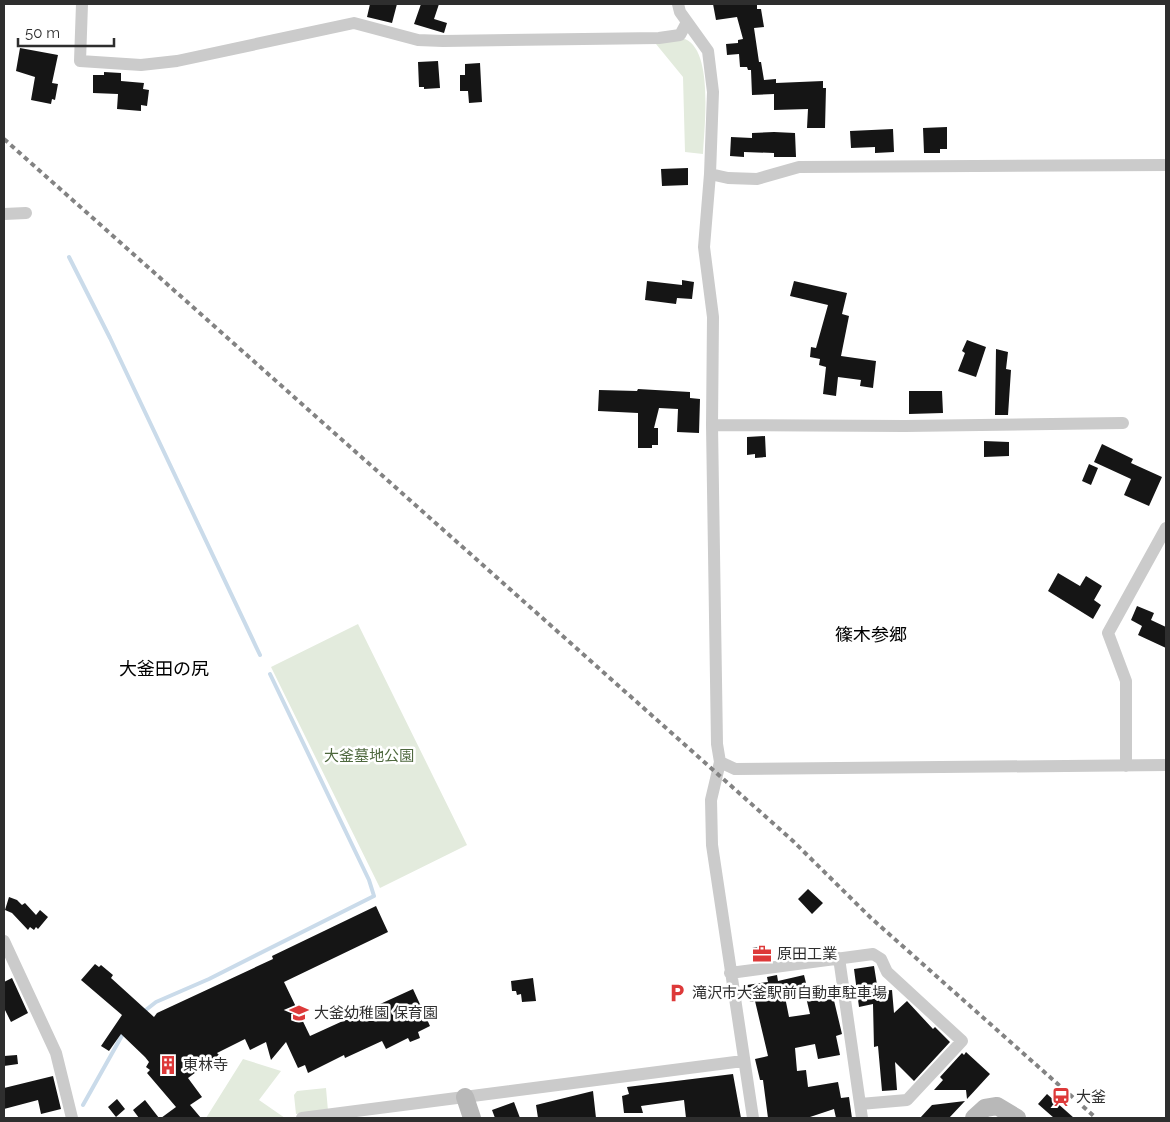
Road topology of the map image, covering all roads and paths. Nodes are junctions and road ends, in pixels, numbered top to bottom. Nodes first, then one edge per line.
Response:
1 (82, 4) edge
2 (678, 4) edge
3 (687, 22) junction
4 (1166, 165) edge
5 (710, 174) junction
6 (26, 213) dead end
7 (4, 214) edge
8 (1123, 423) dead end
9 (712, 425) junction
10 (1166, 528) edge
11 (720, 762) junction
12 (1166, 765) edge
13 (1126, 766) junction
14 (4, 941) edge
15 (840, 958) junction
16 (730, 973) junction
17 (743, 1061) junction
18 (465, 1097) junction
19 (860, 1104) junction
20 (72, 1118) edge
21 (302, 1118) edge
22 (472, 1118) edge
23 (753, 1118) edge
24 (862, 1118) edge
25 (974, 1118) edge
26 (1017, 1118) edge

1 - 3 street
2 - 3 street
3 - 5 street
4 - 5 street
5 - 9 street
6 - 7 street
8 - 9 street
9 - 11 street
10 - 13 street
11 - 13 street
11 - 16 street
12 - 13 street
14 - 20 street
15 - 16 street
15 - 19 street
15 - 19 street
16 - 17 street
17 - 18 street
17 - 23 street
18 - 21 street
18 - 22 main road
19 - 24 street
25 - 26 main road

